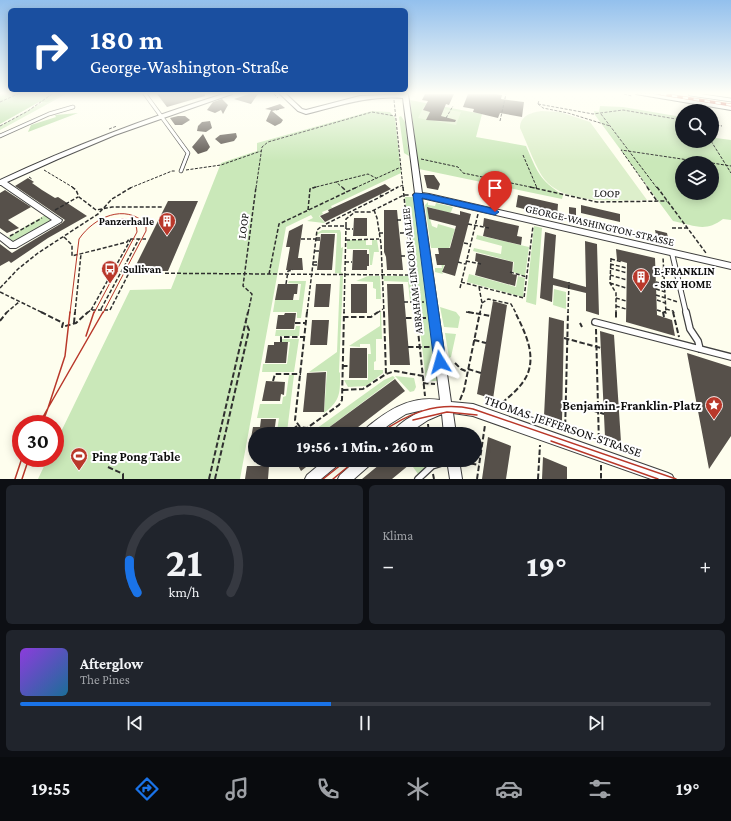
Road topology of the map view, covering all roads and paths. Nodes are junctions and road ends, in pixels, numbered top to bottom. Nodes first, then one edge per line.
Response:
1 (18, 116) edge
2 (44, 116) edge
3 (161, 116) joint
4 (357, 116) edge
5 (395, 116) edge
6 (403, 116) edge
7 (501, 116) edge
8 (580, 116) edge
9 (603, 116) edge
10 (661, 116) edge
11 (675, 119) edge
12 (500, 121) dead end
13 (719, 125) edge
14 (0, 126) edge
15 (722, 126) dead end
16 (611, 127) junction
17 (0, 136) edge
18 (716, 148) edge
19 (630, 151) junction
20 (262, 152) junction
21 (522, 155) dead end
22 (412, 157) junction
23 (675, 158) edge
24 (719, 165) edge
25 (37, 166) junction
26 (727, 166) junction
27 (731, 166) edge
28 (401, 167) junction
29 (181, 171) junction
30 (731, 173) edge
31 (27, 176) dead end
32 (376, 178) junction
33 (32, 179) dead end
34 (336, 182) junction
35 (1, 183) edge
36 (403, 185) junction
37 (537, 188) junction
38 (347, 192) junction
39 (404, 195) junction
40 (417, 195) junction
41 (79, 197) junction
42 (657, 201) junction
43 (667, 201) junction
44 (163, 207) dead end
45 (479, 208) junction
46 (102, 209) junction
47 (308, 210) junction
48 (374, 210) junction
49 (49, 214) junction
50 (397, 220) dead end
51 (406, 220) junction
52 (533, 221) junction
53 (326, 224) dead end
54 (468, 224) dead end
55 (474, 226) junction
56 (346, 227) junction
57 (489, 228) dead end
58 (672, 228) dead end
59 (687, 228) junction
60 (353, 229) dead end
61 (379, 233) junction
62 (385, 233) dead end
63 (400, 233) dead end
64 (408, 233) junction
65 (64, 237) junction
66 (2, 238) edge
67 (131, 239) junction
68 (139, 239) junction
69 (146, 239) dead end
70 (301, 239) dead end
71 (316, 239) junction
72 (321, 239) dead end
73 (379, 239) junction
74 (346, 240) junction
75 (464, 243) dead end
76 (470, 244) junction
77 (314, 251) junction
78 (319, 251) dead end
79 (662, 251) junction
80 (672, 253) junction
81 (81, 254) junction
82 (401, 256) dead end
83 (410, 256) junction
84 (466, 261) junction
85 (313, 262) junction
86 (318, 262) dead end
87 (345, 262) junction
88 (352, 262) dead end
89 (458, 262) dead end
90 (622, 262) dead end
91 (711, 262) junction
92 (465, 264) junction
93 (481, 264) dead end
94 (610, 264) junction
95 (313, 265) junction
96 (318, 265) dead end
97 (731, 266) edge
98 (610, 268) junction
99 (627, 268) dead end
100 (656, 268) dead end
101 (293, 270) dead end
102 (664, 271) junction
103 (510, 272) dead end
104 (245, 273) junction
105 (627, 273) dead end
106 (269, 274) junction
107 (656, 274) dead end
108 (287, 275) junction
109 (312, 275) junction
110 (345, 275) junction
111 (382, 275) junction
112 (412, 275) junction
113 (610, 275) junction
114 (527, 277) junction
115 (665, 277) junction
116 (627, 280) dead end
117 (461, 282) junction
118 (569, 282) dead end
119 (656, 282) dead end
120 (610, 283) junction
121 (286, 284) dead end
122 (665, 284) junction
123 (479, 287) junction
124 (0, 288) edge
125 (460, 288) dead end
126 (626, 288) dead end
127 (656, 289) dead end
128 (0, 292) edge
129 (665, 292) junction
130 (656, 295) dead end
131 (616, 298) junction
132 (665, 298) junction
133 (657, 300) dead end
134 (626, 301) dead end
135 (19, 302) junction
136 (404, 302) dead end
137 (415, 302) junction
138 (432, 302) junction
139 (678, 302) dead end
140 (482, 303) junction
141 (665, 303) junction
142 (616, 306) junction
143 (383, 309) junction
144 (626, 309) dead end
145 (666, 309) junction
146 (91, 310) junction
147 (101, 310) junction
148 (657, 310) dead end
149 (466, 312) dead end
150 (663, 312) junction
151 (480, 314) junction
152 (491, 316) dead end
153 (344, 317) junction
154 (664, 317) dead end
155 (383, 318) junction
156 (388, 318) dead end
157 (406, 318) dead end
158 (417, 318) junction
159 (0, 321) edge
160 (595, 322) dead end
161 (246, 323) junction
162 (295, 323) dead end
163 (306, 323) junction
164 (580, 323) dead end
165 (74, 324) junction
166 (582, 327) dead end
167 (615, 327) junction
168 (596, 328) dead end
169 (305, 337) junction
170 (564, 338) dead end
171 (568, 339) junction
172 (474, 340) junction
173 (280, 342) dead end
174 (486, 343) dead end
175 (681, 344) junction
176 (408, 347) dead end
177 (420, 347) junction
178 (438, 347) junction
179 (596, 347) junction
180 (601, 348) dead end
181 (700, 349) junction
182 (731, 357) edge
183 (455, 363) dead end
184 (342, 366) junction
185 (349, 366) dead end
186 (468, 370) junction
187 (481, 373) dead end
188 (301, 374) junction
189 (386, 374) junction
190 (423, 376) junction
191 (273, 382) dead end
192 (423, 383) junction
193 (443, 384) junction
194 (343, 390) junction
195 (562, 401) dead end
196 (566, 402) junction
197 (452, 407) junction
198 (496, 408) dead end
199 (427, 409) junction
200 (598, 412) junction
201 (604, 414) dead end
202 (485, 425) dead end
203 (297, 426) joint
204 (377, 427) edge
205 (407, 427) edge
206 (428, 427) edge
207 (451, 427) edge
208 (565, 443) junction
209 (482, 445) edge
210 (540, 445) dead end
211 (600, 455) junction
212 (108, 467) dead end
213 (327, 467) edge
214 (359, 467) edge
215 (431, 467) edge
216 (454, 467) edge
217 (479, 467) edge
218 (123, 479) edge
219 (209, 479) edge
220 (215, 479) edge
221 (312, 479) edge
222 (344, 479) edge
223 (418, 479) edge
224 (456, 479) edge
225 (477, 479) edge
226 (538, 479) edge
227 (601, 479) edge
228 (668, 479) edge

1 - 14 path
2 - 17 lane
3 - 25 street
3 - 29 lane
4 - 20 path
5 - 28 path, ABRAHAM-LINCOLN-ALLEE
6 - 22 street, ABRAHAM-LINCOLN-ALLEE
7 - 12 path
8 - 16 path
9 - 16 path
10 - 11 path
13 - 15 path
16 - 19 path
18 - 26 path
19 - 23 path
19 - 42 path
19 - 43 path
20 - 29 path
20 - 104 path, LOOP
21 - 37 path
22 - 37 path, LOOP
22 - 40 street, ABRAHAM-LINCOLN-ALLEE
24 - 26 path
25 - 35 street
25 - 41 path
26 - 27 path
26 - 30 path
28 - 32 path
28 - 36 path, ABRAHAM-LINCOLN-ALLEE
29 - 46 path
31 - 33 path
32 - 34 path
32 - 38 path
34 - 38 path
34 - 47 path
35 - 49 street
36 - 39 path, ABRAHAM-LINCOLN-ALLEE
36 - 53 path
37 - 42 path, LOOP
38 - 47 path
39 - 40 path
39 - 48 path
39 - 51 path, ABRAHAM-LINCOLN-ALLEE
40 - 45 street, GEORGE-WASHINGTON-STRASSE
40 - 138 street, ABRAHAM-LINCOLN-ALLEE
41 - 46 path
41 - 49 path
42 - 43 path, LOOP
43 - 59 path
44 - 46 path
45 - 52 street, GEORGE-WASHINGTON-STRASSE
45 - 55 path
46 - 65 path
47 - 106 path
48 - 56 path
48 - 61 path
49 - 66 path
49 - 66 street
50 - 51 path
51 - 64 path, ABRAHAM-LINCOLN-ALLEE
52 - 79 street, GEORGE-WASHINGTON-STRASSE
52 - 114 path
54 - 55 path
55 - 57 path
55 - 76 path
56 - 60 path
56 - 71 path
56 - 74 path
58 - 59 path
59 - 91 path
61 - 62 path
61 - 73 path
63 - 64 path
64 - 83 path, ABRAHAM-LINCOLN-ALLEE
65 - 81 path
65 - 124 path
67 - 68 path
67 - 81 path
67 - 146 path
68 - 69 path
68 - 147 path
70 - 71 path
71 - 72 path
71 - 77 path
73 - 74 path
73 - 111 path
74 - 87 path
75 - 76 path
76 - 84 path
77 - 78 path
77 - 85 path
79 - 80 street, GEORGE-WASHINGTON-STRASSE
79 - 102 path
80 - 91 street, GEORGE-WASHINGTON-STRASSE
80 - 181 lane
81 - 165 path
82 - 83 path
83 - 112 path, ABRAHAM-LINCOLN-ALLEE
84 - 92 path
84 - 93 path
85 - 86 path
85 - 95 path
87 - 88 path
87 - 110 path
89 - 92 path
90 - 94 path
91 - 97 street, GEORGE-WASHINGTON-STRASSE
92 - 117 path
94 - 98 path
94 - 99 path
95 - 96 path
95 - 109 path
98 - 105 path
98 - 113 path
100 - 102 path
101 - 108 path
102 - 115 path
103 - 114 path
104 - 106 path
104 - 147 path
104 - 161 path, LOOP
106 - 108 path
107 - 115 path
108 - 109 path
108 - 121 path
109 - 110 path
109 - 163 path
110 - 111 path
110 - 153 path
111 - 112 path
111 - 143 path
112 - 137 path, ABRAHAM-LINCOLN-ALLEE
113 - 116 path
113 - 120 path
114 - 123 path
115 - 122 path
117 - 123 path
117 - 125 path
118 - 171 path
119 - 122 path
120 - 126 path
120 - 131 path
122 - 129 path
123 - 140 path
127 - 129 path
128 - 135 path
129 - 132 path
130 - 132 path
131 - 134 path
131 - 142 path
132 - 139 path
132 - 141 path
133 - 141 path
135 - 159 path
135 - 165 path
136 - 137 path
137 - 138 path
137 - 158 path, ABRAHAM-LINCOLN-ALLEE
138 - 178 street, ABRAHAM-LINCOLN-ALLEE
140 - 151 path
140 - 198 path
141 - 145 path
142 - 144 path
142 - 167 path
143 - 153 path
143 - 155 path
145 - 150 path
145 - 175 path
146 - 147 path
146 - 165 path
148 - 150 path
149 - 151 path
150 - 154 path
151 - 152 path
151 - 172 path
153 - 184 path
155 - 156 path
155 - 189 path
157 - 158 path
158 - 177 path, ABRAHAM-LINCOLN-ALLEE
160 - 167 lane
161 - 219 path, LOOP
161 - 220 path
162 - 163 path
163 - 169 path
164 - 166 path
167 - 175 lane
168 - 179 path
169 - 173 path
169 - 188 path
170 - 171 path
171 - 179 path
171 - 196 path
172 - 174 path
172 - 186 path
175 - 181 lane
176 - 177 path
177 - 178 path
177 - 190 path, ABRAHAM-LINCOLN-ALLEE
178 - 193 street, ABRAHAM-LINCOLN-ALLEE
179 - 180 path
179 - 200 path
181 - 182 lane
183 - 186 path
184 - 185 path
184 - 194 path
186 - 187 path
186 - 197 path
188 - 191 path
188 - 203 path
189 - 190 path
189 - 194 path
190 - 192 path, ABRAHAM-LINCOLN-ALLEE
192 - 193 path
192 - 199 path, ABRAHAM-LINCOLN-ALLEE
193 - 197 street, ABRAHAM-LINCOLN-ALLEE
194 - 203 path
195 - 196 path
196 - 200 path
196 - 208 path
197 - 199 street
197 - 207 street, ABRAHAM-LINCOLN-ALLEE
197 - 208 street, THOMAS-JEFFERSON-STRASSE
199 - 204 street
199 - 205 street
199 - 206 path, ABRAHAM-LINCOLN-ALLEE
200 - 201 path
200 - 211 path
202 - 209 path
208 - 211 street, THOMAS-JEFFERSON-STRASSE
210 - 226 path
211 - 227 path
211 - 228 street, THOMAS-JEFFERSON-STRASSE
212 - 218 path
213 - 221 street
214 - 222 street
215 - 223 lane
216 - 224 street
217 - 225 path

